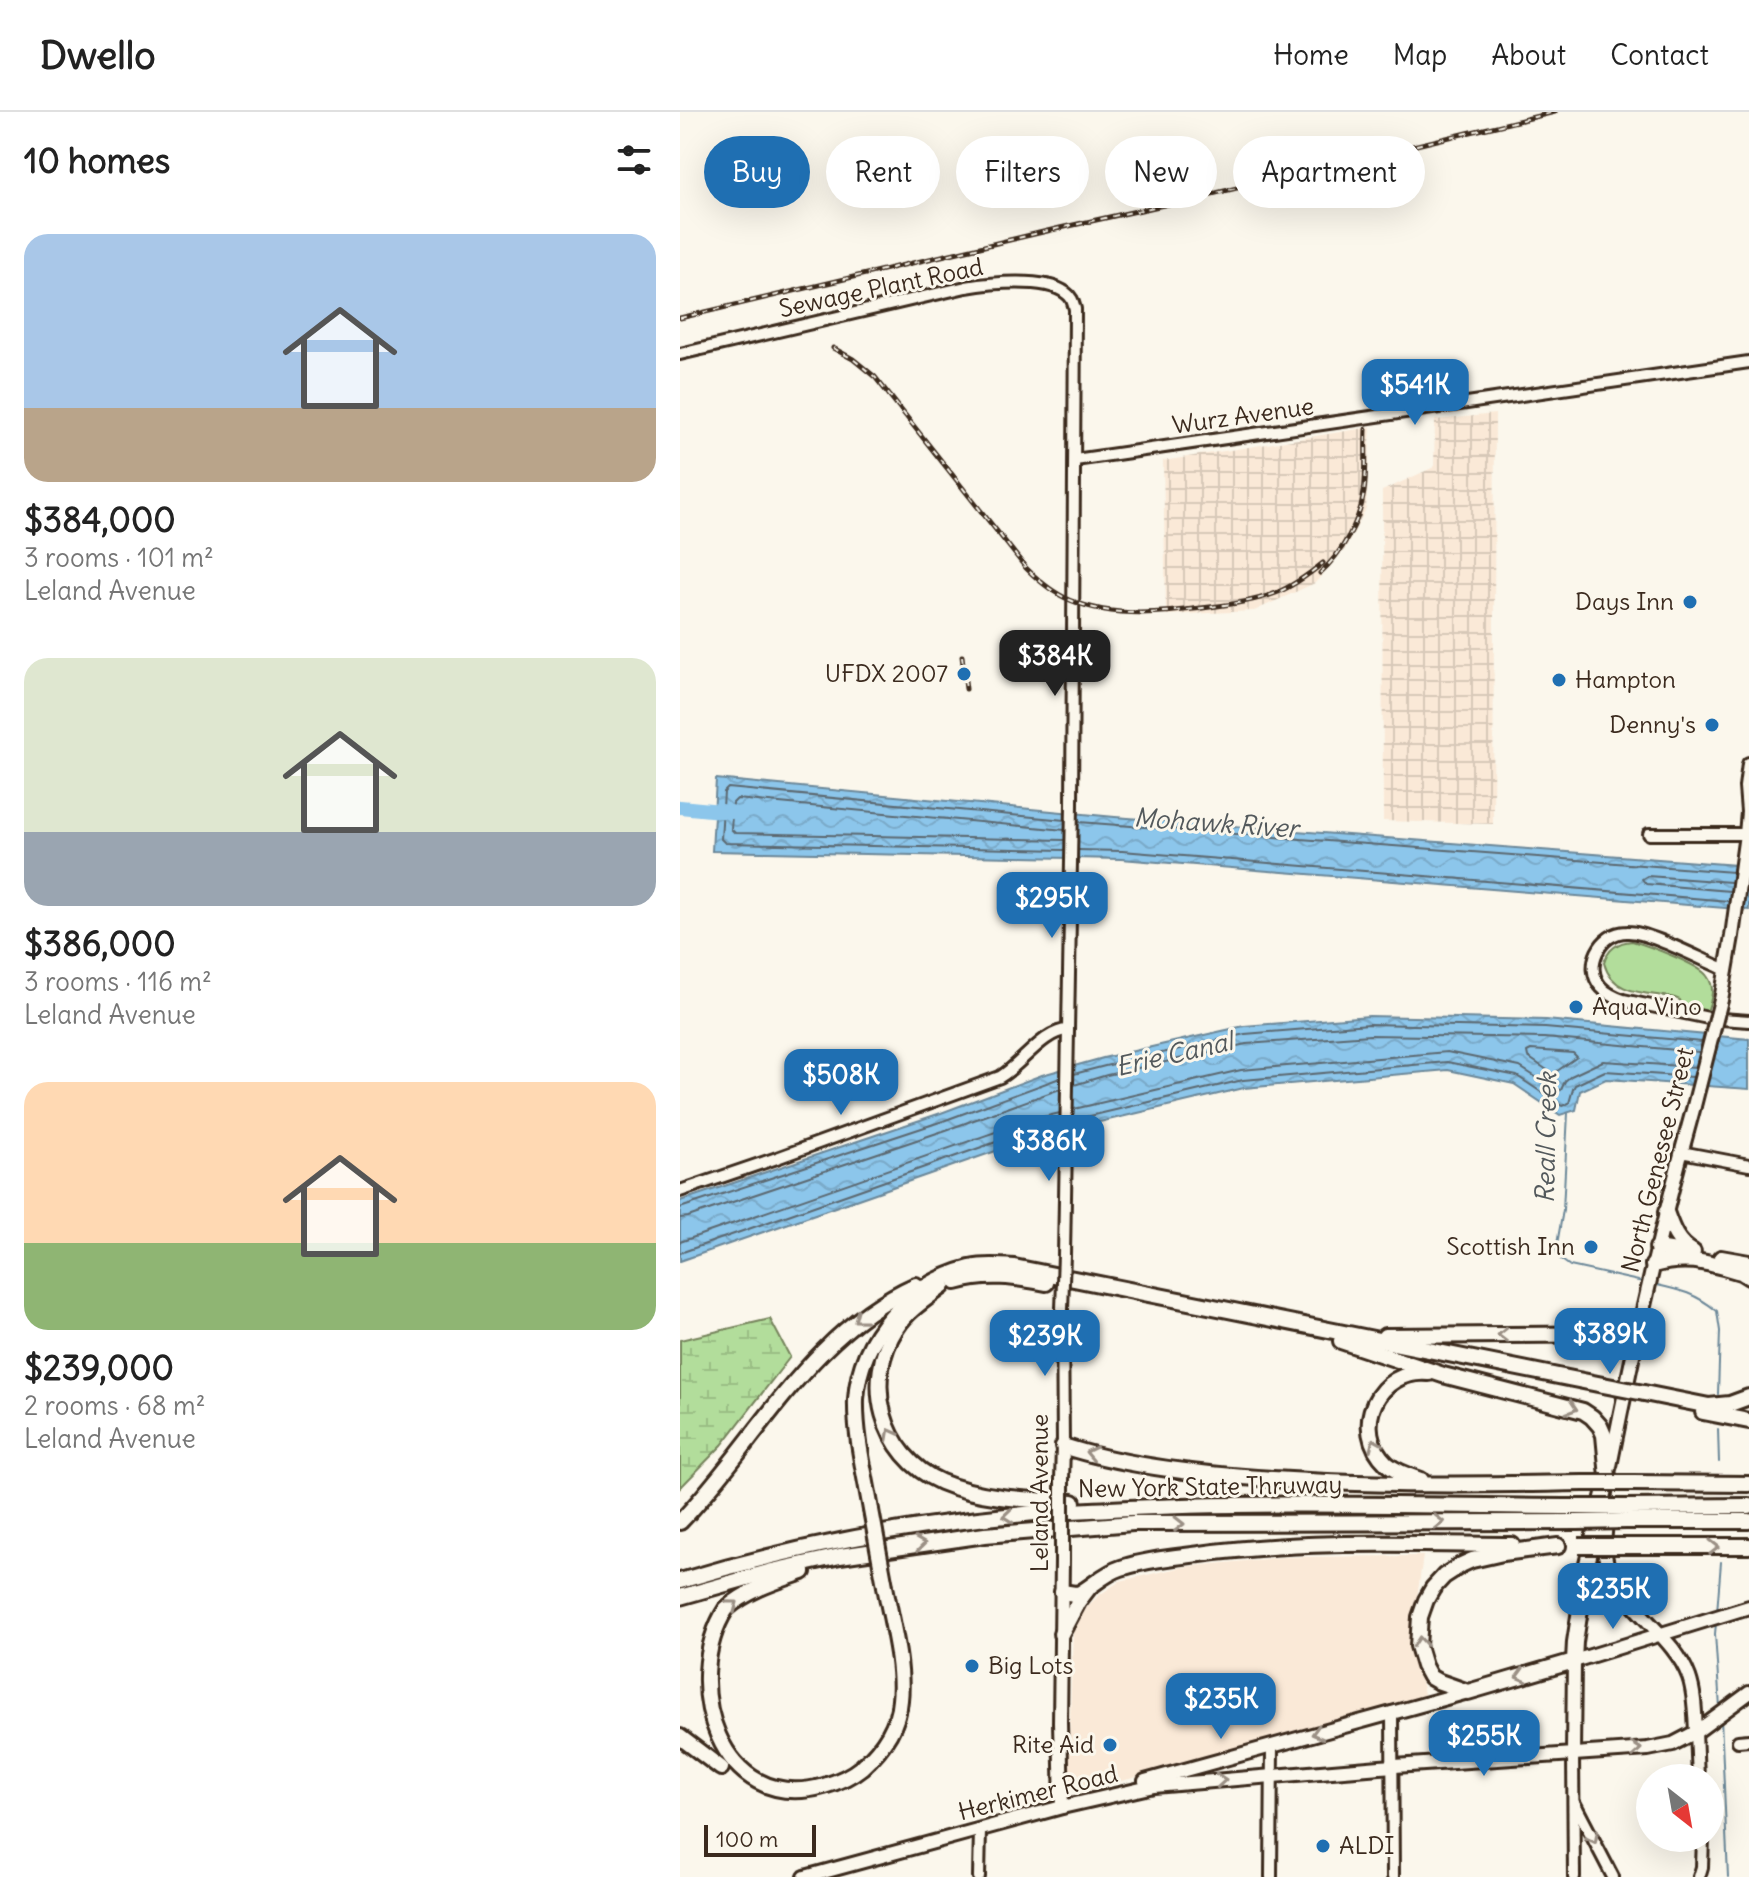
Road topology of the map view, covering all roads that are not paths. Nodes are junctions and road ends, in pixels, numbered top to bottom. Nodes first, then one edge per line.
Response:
1 (680, 354) edge
2 (1749, 362) edge
3 (1075, 460) junction
4 (1749, 764) edge
5 (1748, 810) edge
6 (1649, 834) dead end
7 (1746, 834) junction
8 (1727, 970) junction
9 (1749, 1021) edge
10 (1068, 1030) junction
11 (1681, 1152) junction
12 (1749, 1165) edge
13 (680, 1191) edge
14 (1666, 1212) junction
15 (1657, 1248) junction
16 (1697, 1254) junction
17 (1749, 1263) edge
18 (1652, 1270) junction
19 (954, 1273) junction
20 (1749, 1277) edge
21 (943, 1286) junction
22 (1344, 1334) junction
23 (1637, 1334) junction
24 (1325, 1336) junction
25 (1443, 1375) junction
26 (1604, 1389) junction
27 (1643, 1397) junction
28 (1749, 1397) edge
29 (1749, 1421) edge
30 (1063, 1446) junction
31 (1609, 1470) junction
32 (1437, 1484) junction
33 (1749, 1484) edge
34 (1169, 1506) junction
35 (1749, 1506) edge
36 (874, 1510) junction
37 (1577, 1514) junction
38 (1626, 1514) junction
39 (1749, 1521) edge
40 (680, 1522) edge
41 (1558, 1546) junction
42 (1749, 1546) edge
43 (869, 1551) junction
44 (680, 1581) edge
45 (887, 1585) junction
46 (1088, 1588) junction
47 (1062, 1592) junction
48 (680, 1597) edge
49 (1749, 1607) edge
50 (1061, 1634) junction
51 (1661, 1635) junction
52 (1574, 1661) junction
53 (693, 1670) dead end
54 (1468, 1692) junction
55 (1749, 1693) edge
56 (1392, 1712) junction
57 (1696, 1732) junction
58 (704, 1736) dead end
59 (680, 1737) edge
60 (1272, 1746) junction
61 (1573, 1754) junction
62 (1697, 1764) edge
63 (1393, 1766) junction
64 (1272, 1775) junction
65 (1573, 1798) junction
66 (1062, 1807) junction
67 (980, 1830) junction
68 (1703, 1852) edge
69 (826, 1874) edge
70 (805, 1877) edge
71 (979, 1877) edge
72 (1271, 1877) edge
73 (1393, 1877) edge
74 (1574, 1877) edge
75 (1613, 1877) edge
76 (1699, 1877) edge

1 - 3 street, Sewage Plant Road
2 - 3 street, Wurz Avenue
3 - 10 street, Leland Avenue
4 - 5 main road, North Genesee Street
5 - 7 main road, North Genesee Street
6 - 7 street
7 - 8 main road, North Genesee Street
8 - 9 street
8 - 11 main road, North Genesee Street, bridge
10 - 13 street
10 - 30 street, Leland Avenue, bridge
11 - 12 street
11 - 14 main road, North Genesee Street
14 - 15 main road, North Genesee Street
14 - 16 highway
15 - 16 highway
15 - 18 main road, North Genesee Street
16 - 17 highway
18 - 20 highway
18 - 23 main road, North Genesee Street
19 - 22 highway
19 - 36 highway
19 -> 40 highway
21 - 24 highway
34 -> 21 highway
21 - 36 highway
23 -> 22 highway
22 - 26 highway
23 - 31 main road, North Genesee Street
24 - 25 highway
24 - 26 highway
25 -> 31 highway
32 -> 25 highway
26 - 27 highway, bridge
27 - 28 highway
27 - 29 highway
32 -> 30 highway
30 - 47 main road, Leland Avenue, bridge
31 - 51 main road
31 - 52 highway, North Genesee Street
32 - 33 highway, bridge
34 - 37 highway, New York State Thruway
34 -> 44 highway, New York State Thruway
35 - 38 highway, New York State Thruway
36 - 45 highway, bridge
37 - 38 highway, New York State Thruway, bridge
43 -> 37 highway, New York State Thruway
38 - 39 highway, New York State Thruway
41 -> 42 highway, bridge
41 - 46 highway
54 -> 41 highway
43 - 48 highway, New York State Thruway
53 -> 43 highway
45 - 58 highway
45 - 59 highway
46 - 47 highway
46 - 50 highway
47 - 50 main road, Leland Avenue
49 - 51 main road
50 - 66 main road, Leland Avenue
51 - 52 main road
51 - 57 main road
52 -> 54 highway
52 - 61 main road, North Genesee Street
54 - 56 main road
55 - 57 main road, Herkimer Road
56 -> 60 main road
56 - 63 street
61 -> 57 main road, Herkimer Road
57 - 62 street
60 - 64 street
60 - 66 main road
61 - 63 main road, Herkimer Road
61 - 65 street
63 - 64 main road, Herkimer Road
63 - 73 street
66 -> 64 main road, Herkimer Road
64 - 72 street
65 - 74 street
65 -> 75 street
66 - 67 main road, Herkimer Road
67 - 69 main road, Herkimer Road
67 - 71 street
68 - 76 street
69 - 70 main road, Herkimer Road

